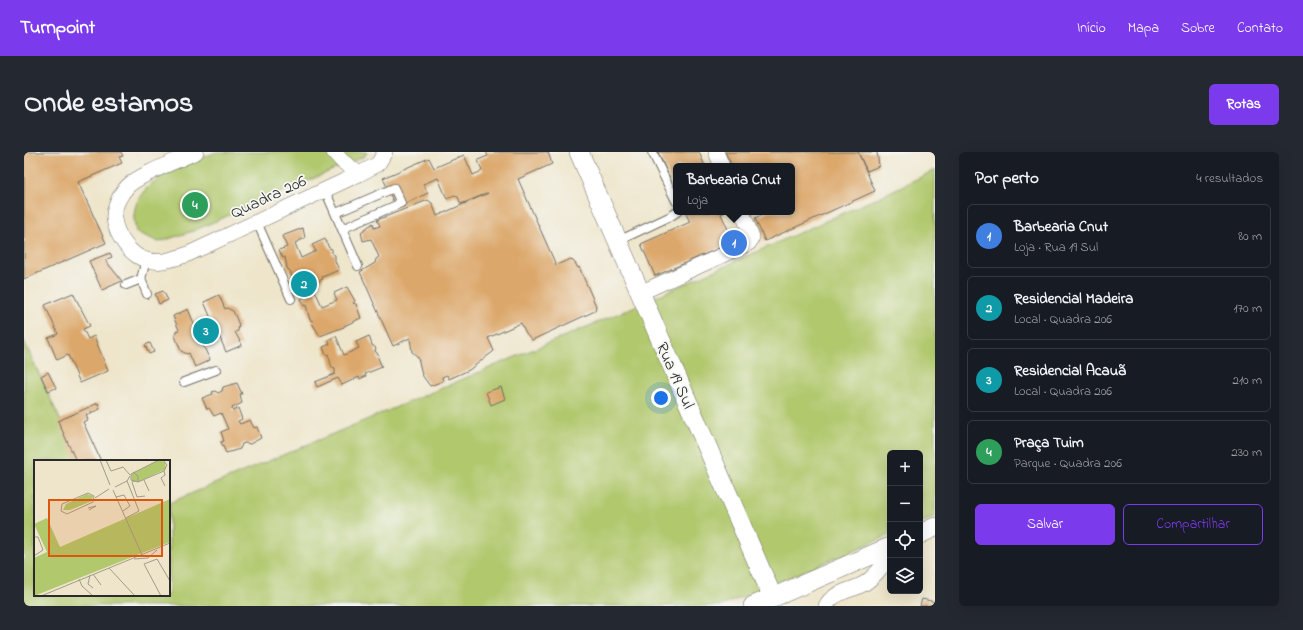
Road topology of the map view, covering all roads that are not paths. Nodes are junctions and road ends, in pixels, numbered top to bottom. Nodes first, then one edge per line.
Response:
1 (196, 152) edge
2 (334, 152) edge
3 (385, 152) edge
4 (579, 152) edge
5 (652, 152) edge
6 (716, 152) edge
7 (721, 163) edge
8 (359, 174) junction
9 (325, 190) junction
10 (673, 195) edge
11 (336, 214) junction
12 (673, 215) edge
13 (743, 215) edge
14 (257, 222) junction
15 (342, 228) junction
16 (618, 241) junction
17 (146, 260) junction
18 (358, 266) dead end
19 (141, 279) junction
20 (126, 285) dead end
21 (640, 293) junction
22 (146, 294) dead end
23 (292, 299) dead end
24 (216, 370) dead end
25 (184, 382) dead end
26 (935, 527) edge
27 (923, 533) edge
28 (887, 548) edge
29 (888, 558) edge
30 (773, 598) junction
31 (753, 606) edge
32 (826, 606) edge

1 - 17 street
2 - 8 street
3 - 8 street, Quadra 206
4 - 16 street, Rua 19 Sul
5 - 10 lane
6 - 7 street
8 - 9 street, Quadra 206
9 - 11 lane
9 - 14 street, Quadra 206
11 - 15 lane
11 - 15 lane
12 - 16 lane
13 - 21 street
14 - 17 street, Quadra 206
14 - 23 lane
15 - 18 lane
16 - 21 street, Rua 19 Sul
17 - 19 lane
19 - 20 lane
19 - 22 lane
21 - 30 street, Rua 19 Sul
24 - 25 lane
26 - 27 street
28 - 30 street
29 - 32 street
30 - 31 street

